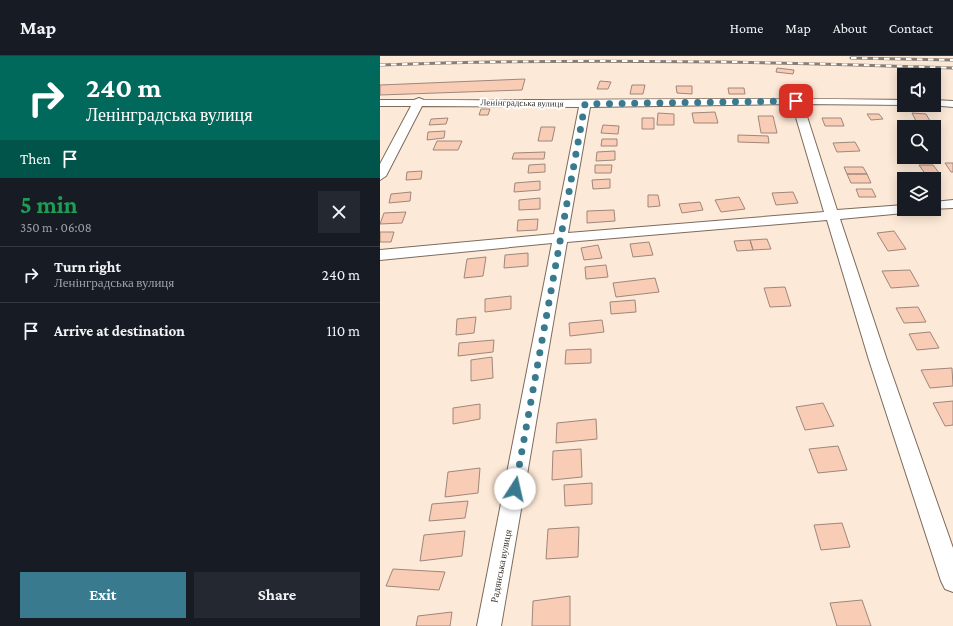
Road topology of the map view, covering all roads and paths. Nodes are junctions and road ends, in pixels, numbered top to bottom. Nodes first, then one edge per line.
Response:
1 (796, 101) junction
2 (380, 102) edge
3 (419, 102) junction
4 (897, 103) edge
5 (941, 103) edge
6 (585, 104) junction
7 (953, 104) edge
8 (380, 176) edge
9 (953, 204) edge
10 (941, 205) edge
11 (897, 210) edge
12 (831, 216) junction
13 (560, 238) junction
14 (380, 255) edge
15 (953, 581) edge
16 (490, 626) edge

1 - 4 street, Ленінградська вулиця
1 - 6 street, Ленінградська вулиця
1 - 12 street
2 - 3 street, Ленінградська вулиця
3 - 6 street, Ленінградська вулиця
3 - 8 street
5 - 7 street
6 - 13 street, Радянська вулиця
9 - 10 street
11 - 12 street
12 - 13 street
12 - 15 street
13 - 14 street
13 - 16 street, Радянська вулиця

